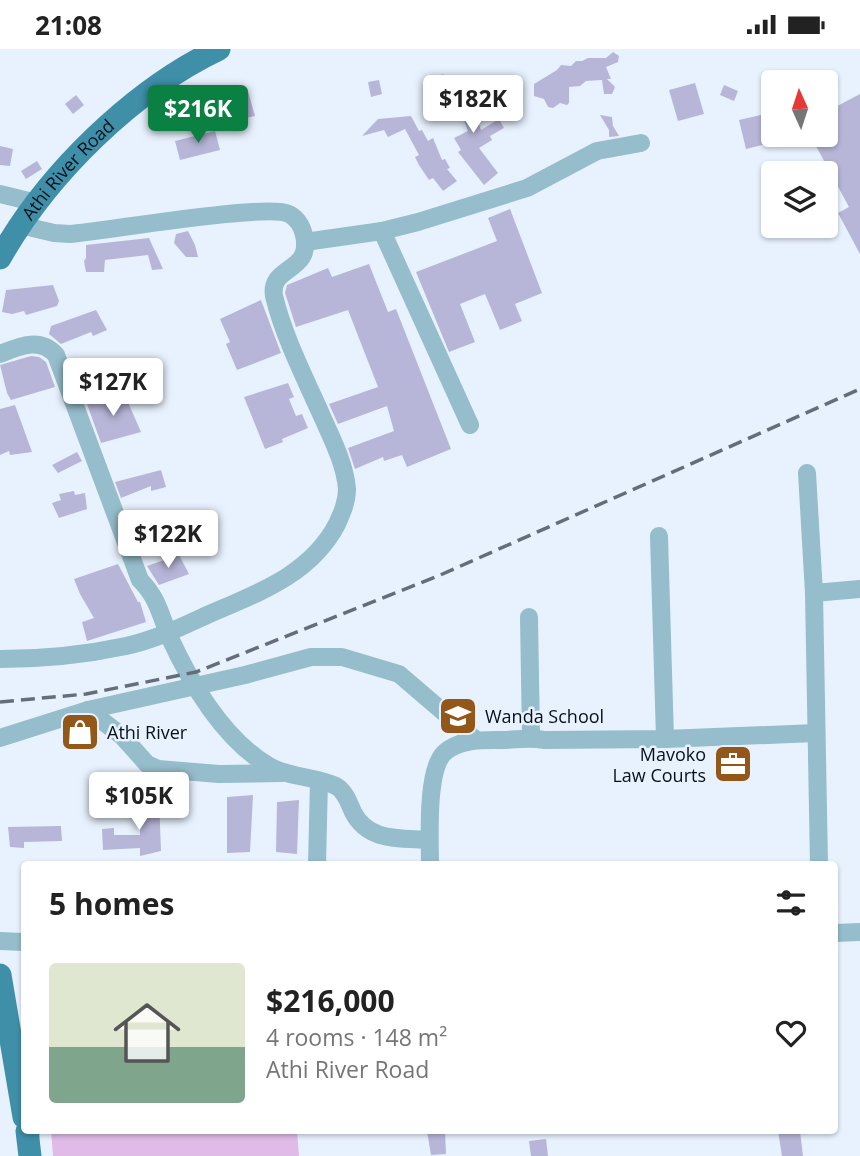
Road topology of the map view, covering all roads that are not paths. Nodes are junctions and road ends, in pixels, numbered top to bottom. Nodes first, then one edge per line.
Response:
1 (219, 49) edge
2 (641, 143) dead end
3 (0, 194) edge
4 (37, 203) junction
5 (20, 225) junction
6 (382, 231) junction
7 (305, 242) junction
8 (0, 258) edge
9 (0, 354) edge
10 (470, 425) dead end
11 (807, 473) dead end
12 (659, 536) dead end
13 (860, 590) edge
14 (814, 593) junction
15 (529, 617) dead end
16 (168, 633) junction
17 (0, 659) edge
18 (197, 687) junction
19 (88, 710) junction
20 (816, 733) junction
21 (531, 737) junction
22 (0, 738) edge
23 (666, 739) junction
24 (476, 740) junction
25 (282, 773) junction
26 (319, 781) junction
27 (428, 840) junction
28 (317, 861) edge
29 (430, 861) edge
30 (819, 861) edge
31 (860, 932) edge
32 (838, 933) edge
33 (0, 941) edge
34 (21, 941) edge
35 (0, 975) edge
36 (21, 1099) edge
37 (27, 1134) edge
38 (30, 1156) edge

1 - 4 main road, Athi River Road
2 - 6 street
3 - 4 street
4 - 5 main road, Athi River Road
5 - 7 street
5 - 8 main road, Athi River Road
6 - 7 street
6 - 10 street
7 - 16 street
9 - 16 street
11 - 14 street
12 - 23 street
13 - 14 street
14 - 20 street
15 - 21 street
16 - 17 street
16 - 18 street
18 - 19 street
18 - 24 street
18 - 25 street
19 - 22 street
19 - 25 street
20 - 23 street
20 - 30 street
21 - 23 street
21 - 24 street
24 - 27 street
25 - 26 street
26 - 27 street
26 - 28 street
27 - 29 street
31 - 32 street
33 - 34 street
35 - 36 main road
37 - 38 main road

